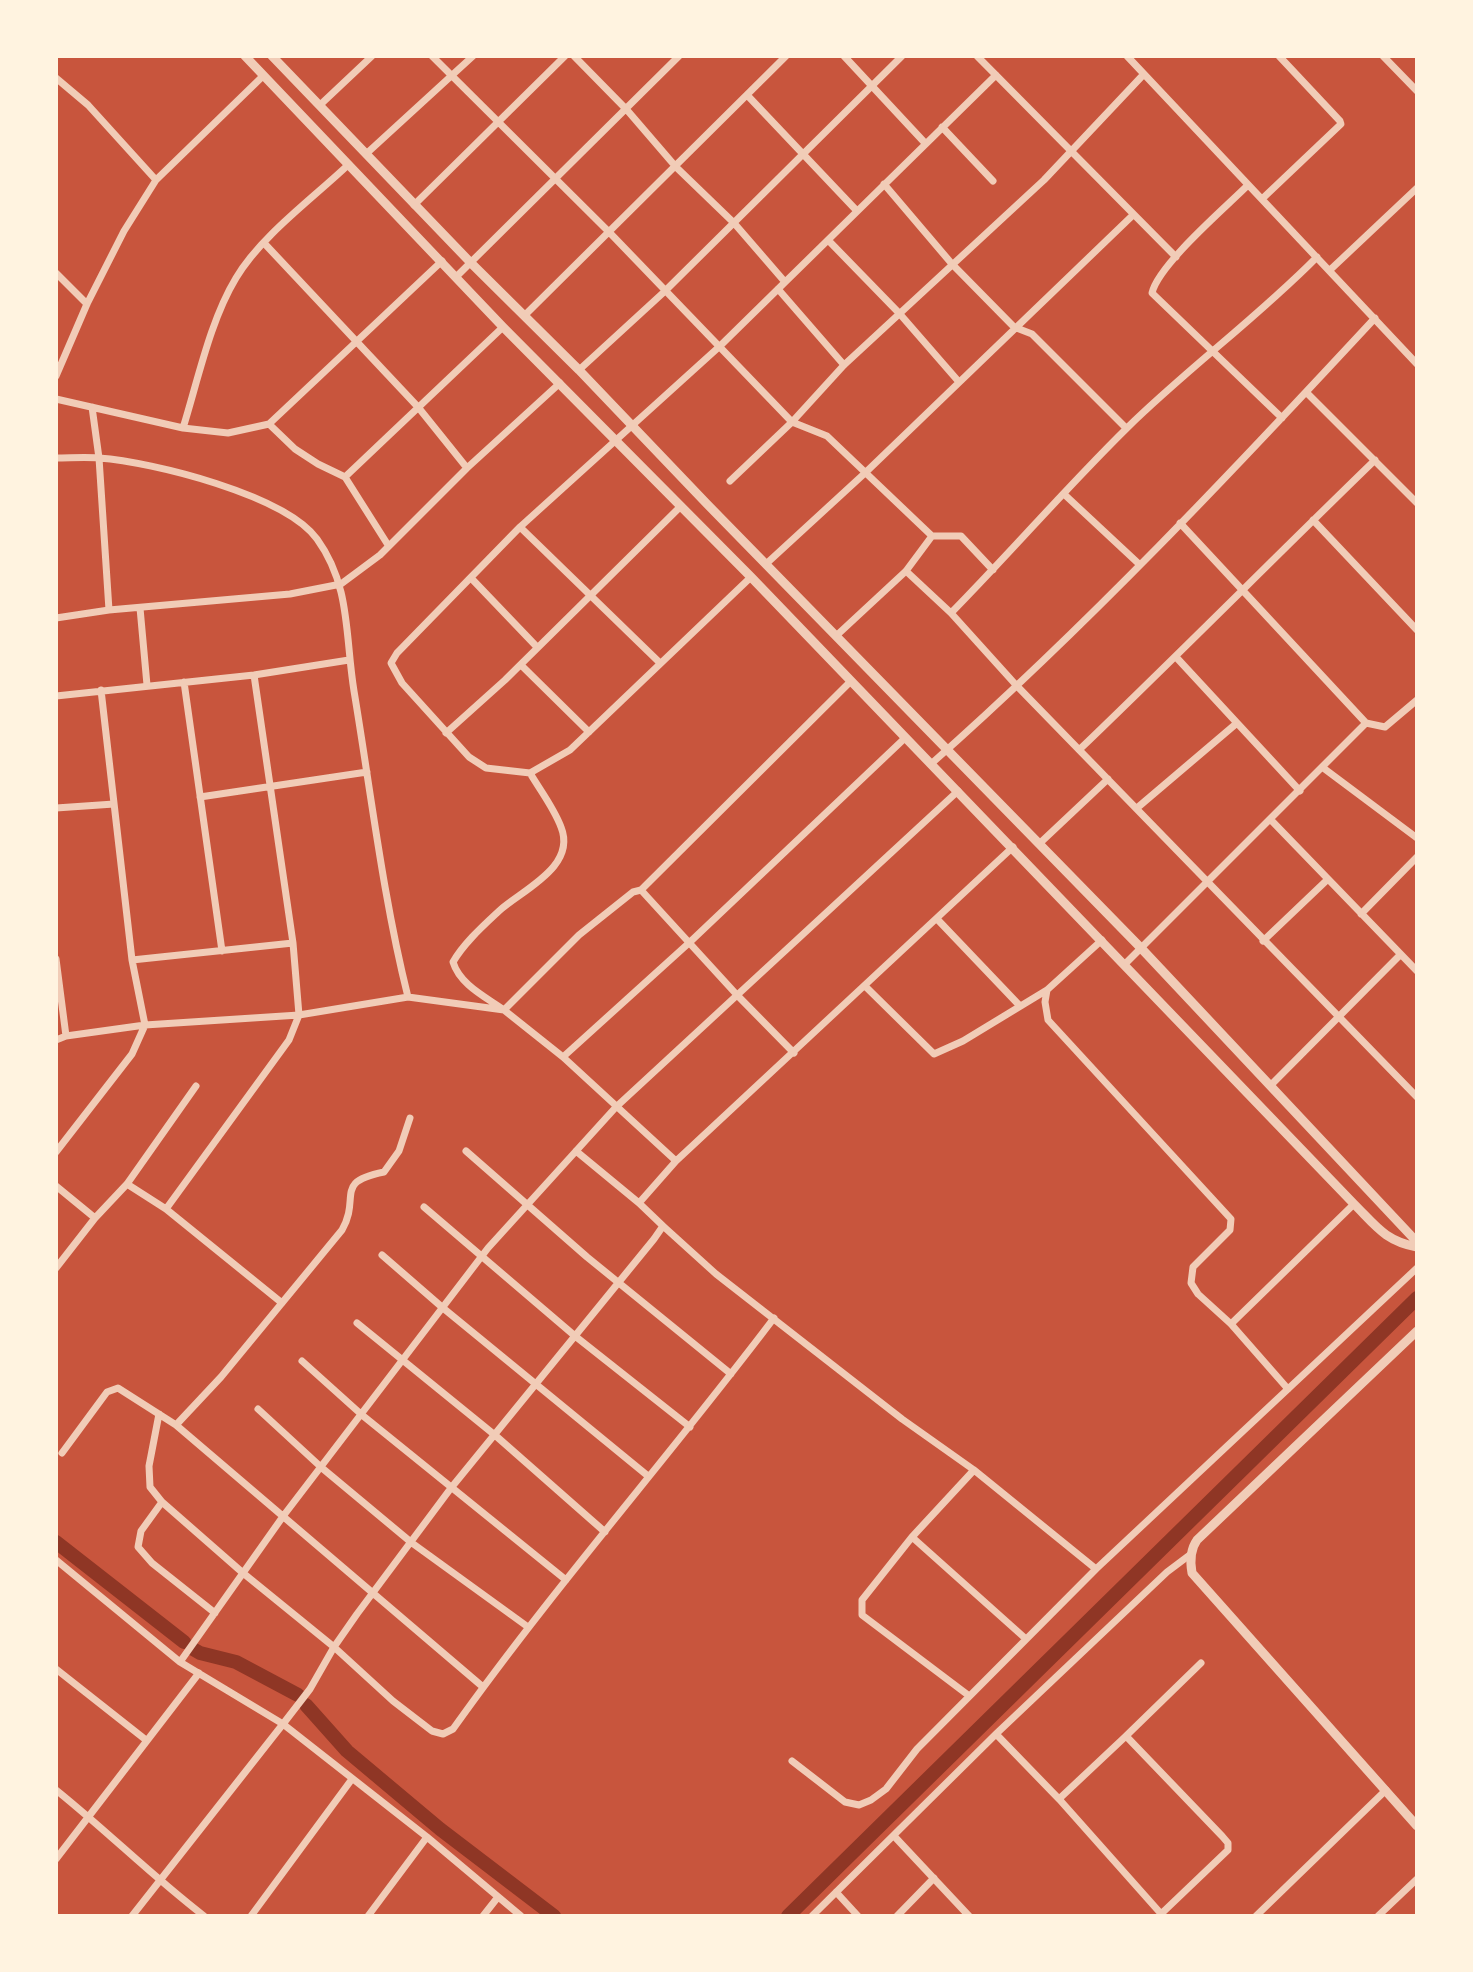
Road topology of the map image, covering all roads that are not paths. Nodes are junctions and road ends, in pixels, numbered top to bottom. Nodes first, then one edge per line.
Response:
1 (245, 56) edge
2 (273, 56) edge
3 (372, 56) edge
4 (432, 56) edge
5 (473, 56) edge
6 (565, 56) edge
7 (574, 56) edge
8 (679, 56) edge
9 (786, 56) edge
10 (844, 56) edge
11 (902, 56) edge
12 (977, 56) edge
13 (1127, 56) edge
14 (1279, 56) edge
15 (1383, 56) edge
16 (1144, 74) junction
17 (996, 75) junction
18 (263, 76) junction
19 (452, 76) junction
20 (56, 78) edge
21 (872, 86) junction
22 (1417, 91) edge
23 (748, 96) junction
24 (320, 105) junction
25 (627, 110) junction
26 (498, 121) junction
27 (942, 127) junction
28 (925, 143) junction
29 (1071, 150) junction
30 (804, 153) junction
31 (366, 154) junction
32 (348, 165) junction
33 (676, 167) junction
34 (156, 180) junction
35 (557, 181) junction
36 (993, 181) dead end
37 (884, 184) junction
38 (1248, 185) junction
39 (1417, 189) edge
40 (1262, 199) junction
41 (414, 205) junction
42 (857, 211) junction
43 (1133, 215) junction
44 (734, 223) junction
45 (610, 233) junction
46 (828, 240) junction
47 (264, 243) junction
48 (1176, 257) junction
49 (1317, 257) junction
50 (442, 261) junction
51 (471, 263) junction
52 (952, 264) junction
53 (1330, 270) junction
54 (56, 273) edge
55 (456, 277) junction
56 (785, 282) junction
57 (778, 289) junction
58 (664, 292) junction
59 (87, 304) junction
60 (899, 313) junction
61 (525, 315) junction
62 (1375, 318) junction
63 (503, 327) junction
64 (1014, 327) junction
65 (356, 342) junction
66 (720, 346) junction
67 (1211, 349) junction
68 (1417, 364) edge
69 (844, 365) junction
70 (579, 370) junction
71 (56, 376) edge
72 (959, 382) junction
73 (560, 383) junction
74 (1306, 392) junction
75 (56, 399) edge
76 (92, 407) junction
77 (418, 407) junction
78 (1282, 418) junction
79 (792, 422) junction
80 (269, 424) junction
81 (632, 426) junction
82 (183, 428) junction
83 (1126, 428) junction
84 (616, 441) junction
85 (56, 458) edge
86 (99, 458) junction
87 (1375, 460) junction
88 (467, 468) junction
89 (865, 473) junction
90 (345, 477) junction
91 (730, 481) dead end
92 (1065, 495) junction
93 (1417, 503) edge
94 (680, 507) junction
95 (1313, 520) junction
96 (1180, 523) junction
97 (520, 527) junction
98 (932, 536) junction
99 (388, 545) junction
100 (766, 564) junction
101 (1139, 564) junction
102 (993, 570) junction
103 (906, 571) junction
104 (751, 577) junction
105 (471, 578) junction
106 (341, 584) junction
107 (1240, 591) junction
108 (589, 595) junction
109 (140, 608) junction
110 (109, 610) junction
111 (951, 613) junction
112 (56, 618) edge
113 (1415, 625) edge
114 (836, 636) junction
115 (537, 647) junction
116 (1176, 657) junction
117 (349, 660) junction
118 (659, 662) junction
119 (521, 665) junction
120 (254, 675) junction
121 (851, 681) junction
122 (184, 682) junction
123 (147, 685) junction
124 (1016, 685) junction
125 (101, 690) junction
126 (56, 696) edge
127 (1417, 700) edge
128 (1237, 723) junction
129 (1366, 723) junction
130 (589, 732) junction
131 (446, 733) junction
132 (905, 738) junction
133 (1080, 749) junction
134 (947, 750) junction
135 (931, 764) junction
136 (1322, 767) junction
137 (367, 772) junction
138 (530, 773) junction
139 (1108, 779) junction
140 (270, 788) junction
141 (958, 791) junction
142 (1300, 791) junction
143 (200, 797) junction
144 (114, 804) junction
145 (56, 808) edge
146 (1137, 808) junction
147 (1270, 819) junction
148 (1417, 838) edge
149 (1039, 844) junction
150 (1013, 847) junction
151 (1417, 857) edge
152 (1327, 880) junction
153 (1206, 881) junction
154 (641, 890) junction
155 (1361, 914) junction
156 (938, 920) junction
157 (1102, 940) junction
158 (1263, 941) junction
159 (690, 942) junction
160 (293, 943) junction
161 (1140, 947) junction
162 (222, 951) junction
163 (1400, 955) junction
164 (56, 959) edge
165 (132, 960) junction
166 (1124, 965) junction
167 (1417, 971) edge
168 (865, 986) junction
169 (1047, 990) junction
170 (737, 995) junction
171 (408, 997) junction
172 (1020, 1006) junction
173 (504, 1010) junction
174 (299, 1015) junction
175 (1338, 1017) junction
176 (145, 1025) junction
177 (66, 1036) junction
178 (56, 1040) edge
179 (794, 1053) junction
180 (563, 1057) junction
181 (196, 1086) dead end
182 (1270, 1086) junction
183 (1417, 1097) edge
184 (616, 1107) junction
185 (410, 1118) dead end
186 (466, 1151) dead end
187 (576, 1151) junction
188 (56, 1152) edge
189 (676, 1161) junction
190 (127, 1184) junction
191 (56, 1186) edge
192 (639, 1203) junction
193 (1354, 1204) junction
194 (527, 1206) junction
195 (424, 1207) dead end
196 (166, 1209) junction
197 (95, 1218) junction
198 (663, 1226) junction
199 (1417, 1245) edge
200 (382, 1255) dead end
201 (483, 1255) junction
202 (56, 1268) edge
203 (1417, 1268) edge
204 (620, 1284) junction
205 (282, 1303) junction
206 (443, 1308) junction
207 (774, 1318) junction
208 (357, 1323) dead end
209 (1231, 1324) junction
210 (1417, 1331) edge
211 (575, 1336) junction
212 (302, 1361) dead end
213 (402, 1362) junction
214 (731, 1374) junction
215 (537, 1385) junction
216 (1288, 1389) junction
217 (258, 1409) dead end
218 (159, 1414) junction
219 (362, 1415) junction
220 (176, 1425) junction
221 (690, 1427) junction
222 (496, 1436) junction
223 (62, 1453) dead end
224 (322, 1468) junction
225 (974, 1470) junction
226 (648, 1476) junction
227 (451, 1488) junction
228 (162, 1502) junction
229 (284, 1515) junction
230 (605, 1532) junction
231 (912, 1537) junction
232 (412, 1543) junction
233 (1191, 1554) junction
234 (56, 1560) edge
235 (1096, 1569) junction
236 (243, 1573) junction
237 (566, 1580) junction
238 (373, 1594) junction
239 (215, 1613) junction
240 (528, 1627) junction
241 (1026, 1639) junction
242 (334, 1647) junction
243 (180, 1662) junction
244 (1201, 1663) dead end
245 (56, 1669) edge
246 (199, 1673) junction
247 (483, 1687) junction
248 (968, 1695) junction
249 (283, 1724) junction
250 (996, 1734) junction
251 (1126, 1736) junction
252 (146, 1740) junction
253 (792, 1761) dead end
254 (352, 1779) junction
255 (56, 1790) edge
256 (1386, 1790) junction
257 (1059, 1799) junction
258 (90, 1817) junction
259 (1417, 1826) edge
260 (894, 1836) junction
261 (427, 1837) junction
262 (56, 1859) edge
263 (934, 1878) junction
264 (1417, 1879) edge
265 (159, 1882) junction
266 (836, 1892) junction
267 (498, 1897) junction
268 (1162, 1915) edge
269 (132, 1916) edge
270 (204, 1916) edge
271 (251, 1916) edge
272 (368, 1916) edge
273 (483, 1916) edge
274 (521, 1916) edge
275 (812, 1916) edge
276 (858, 1916) edge
277 (897, 1916) edge
278 (969, 1916) edge
279 (1256, 1916) edge
280 (1378, 1916) edge

1 - 18 street
2 - 24 street
3 - 24 street
4 - 19 street
5 - 19 street
6 - 26 street
7 - 25 street
8 - 25 street
9 - 23 street
10 - 21 street
11 - 21 street
12 - 17 street
13 - 16 street
14 - 40 street
15 - 22 street
16 - 29 street
16 - 38 street
17 - 27 street
17 - 29 street
18 - 32 street
18 - 34 street
19 - 26 street
19 - 31 street
20 - 34 street
21 - 28 street
21 - 30 street
23 - 30 street
23 - 33 street
24 - 31 street
25 - 33 street
25 - 35 street
26 - 35 street
26 - 41 street
27 - 28 street
27 - 36 street
28 - 37 street
29 - 43 street
29 - 52 street
30 - 42 street
30 - 44 street
31 - 41 street
32 - 47 street
32 - 50 street
33 - 44 street
33 - 45 street
34 - 59 street
35 - 45 street
35 - 51 street
37 - 42 street
37 - 52 street
38 - 40 street
38 - 48 street
39 - 53 street
40 - 49 street
41 - 51 street
42 - 46 street
43 - 48 street
43 - 64 street
44 - 56 street
44 - 58 street
45 - 58 street
45 - 61 street
46 - 56 street
46 - 60 street
47 - 65 street
47 - 82 street
48 - 67 street
49 - 53 street
49 - 67 street
50 - 55 street
50 - 65 street
51 - 55 street
51 - 61 street
52 - 60 street
52 - 64 street
53 - 62 street
54 - 59 street
55 - 63 street
56 - 57 street
57 - 66 street
57 - 69 street
58 - 66 street
58 - 70 street
59 - 71 street
60 - 69 street
60 - 72 street
61 - 70 street
62 - 68 street
62 - 74 street
63 - 73 street
63 - 77 street
64 - 72 street
64 - 83 street
65 - 77 street
65 - 80 street
66 - 79 street
66 - 81 street
67 - 78 street
67 - 83 street
69 - 79 street
70 - 81 street
72 - 89 street
73 - 84 street
73 - 88 street
74 - 78 street
74 - 87 street
75 - 76 street
76 - 82 street
76 - 86 street
77 - 88 street
77 - 90 street
78 - 96 street
79 - 89 street
79 - 91 street
80 - 82 street
80 - 90 street
81 - 84 street
81 - 100 street
83 - 92 street
84 - 94 street
84 - 97 street
85 - 86 street
86 - 106 street
86 - 110 street
87 - 93 street
87 - 95 street
88 - 99 street
89 - 98 street
89 - 100 street
90 - 99 street
92 - 101 street
92 - 102 street
94 - 104 street
94 - 108 street
95 - 107 street
95 - 113 street
96 - 101 street
96 - 107 street
97 - 105 street
97 - 108 street
98 - 102 street
98 - 103 street
99 - 106 street
100 - 114 street
101 - 124 street
102 - 111 street
103 - 111 street
103 - 114 street
104 - 118 street
104 - 121 street
105 - 115 street
105 - 131 street
106 - 109 street
106 - 117 street
107 - 116 street
107 - 129 street
108 - 115 street
108 - 118 street
109 - 110 street
109 - 123 street
110 - 112 street
111 - 124 street
114 - 134 street
115 - 119 street
116 - 128 street
116 - 133 street
117 - 120 street
117 - 137 street
118 - 130 street
119 - 130 street
119 - 131 street
120 - 122 street
120 - 140 street
121 - 132 street
121 - 154 street
122 - 123 street
122 - 143 street
123 - 125 street
124 - 133 street
124 - 134 street
125 - 126 street
125 - 144 street
127 - 129 street
128 - 142 street
128 - 146 street
129 - 136 street
130 - 138 street
131 - 138 street
132 - 135 street
132 - 159 street
133 - 139 street
134 - 135 street
134 - 149 street
135 - 141 street
136 - 142 street
136 - 148 street
137 - 140 street
137 - 171 street
138 - 173 street
139 - 146 street
139 - 149 street
140 - 143 street
140 - 160 street
141 - 150 street
141 - 170 street
142 - 147 street
143 - 162 street
144 - 145 street
144 - 165 street
146 - 153 street
147 - 152 street
147 - 153 street
149 - 161 street
150 - 156 street
150 - 157 street
151 - 155 street
152 - 155 street
152 - 158 street
153 - 158 street
153 - 161 street
154 - 159 street
154 - 173 street
155 - 163 street
156 - 168 street
156 - 172 street
157 - 166 street
157 - 169 street
158 - 175 street
159 - 170 street
159 - 180 street
160 - 162 street
160 - 174 street
161 - 166 street
161 - 182 street
162 - 165 street
163 - 167 street
163 - 175 street
164 - 177 street
165 - 176 street
166 - 193 street
168 - 172 street
168 - 179 street
169 - 172 street
169 - 209 street
170 - 179 street
170 - 184 street
171 - 173 street
171 - 174 street
173 - 180 street
174 - 176 street
174 - 196 street
175 - 182 street
175 - 183 street
176 - 177 street
176 - 188 street
177 - 178 street
179 - 189 street
180 - 184 street
181 - 190 street
182 - 199 street
184 - 187 street
184 - 189 street
185 - 205 street
186 - 194 street
187 - 192 street
187 - 194 street
189 - 192 street
190 - 196 street
190 - 197 street
191 - 197 street
192 - 198 street
193 - 199 street
193 - 209 street
194 - 201 street
194 - 204 street
195 - 201 street
196 - 205 street
197 - 202 street
198 - 204 street
198 - 207 street
200 - 206 street
201 - 206 street
201 - 211 street
203 - 216 street
204 - 211 street
204 - 214 street
205 - 220 street
206 - 213 street
206 - 215 street
207 - 214 street
207 - 225 street
208 - 213 street
209 - 216 street
210 - 233 street
211 - 215 street
211 - 221 street
212 - 219 street
213 - 219 street
213 - 222 street
214 - 221 street
215 - 222 street
215 - 226 street
216 - 235 street
217 - 224 street
218 - 220 street
218 - 223 street
218 - 228 street
219 - 224 street
219 - 227 street
220 - 229 street
221 - 226 street
222 - 227 street
222 - 230 street
224 - 229 street
224 - 232 street
225 - 231 street
225 - 235 street
226 - 230 street
227 - 232 street
227 - 237 street
228 - 236 street
228 - 239 street
229 - 236 street
229 - 238 street
230 - 237 street
231 - 241 street
231 - 248 street
232 - 238 street
232 - 240 street
233 - 250 street
233 - 256 street
234 - 243 street
235 - 241 street
236 - 239 street
236 - 242 street
237 - 240 street
238 - 242 street
238 - 247 street
239 - 243 street
240 - 247 street
241 - 248 street
242 - 247 street
242 - 249 street
243 - 246 street
244 - 251 street
245 - 252 street
246 - 249 street
246 - 252 street
248 - 253 street
249 - 254 street
249 - 265 street
250 - 257 street
250 - 260 street
251 - 257 street
251 - 268 street
252 - 258 street
254 - 261 street
254 - 271 street
255 - 258 street
256 - 259 street
256 - 279 street
257 - 268 street
258 - 262 street
258 - 265 street
260 - 263 street
260 - 266 street
261 - 267 street
261 - 272 street
263 - 277 street
263 - 278 street
264 - 280 street
265 - 269 street
265 - 270 street
266 - 275 street
266 - 276 street
267 - 273 street
267 - 274 street

